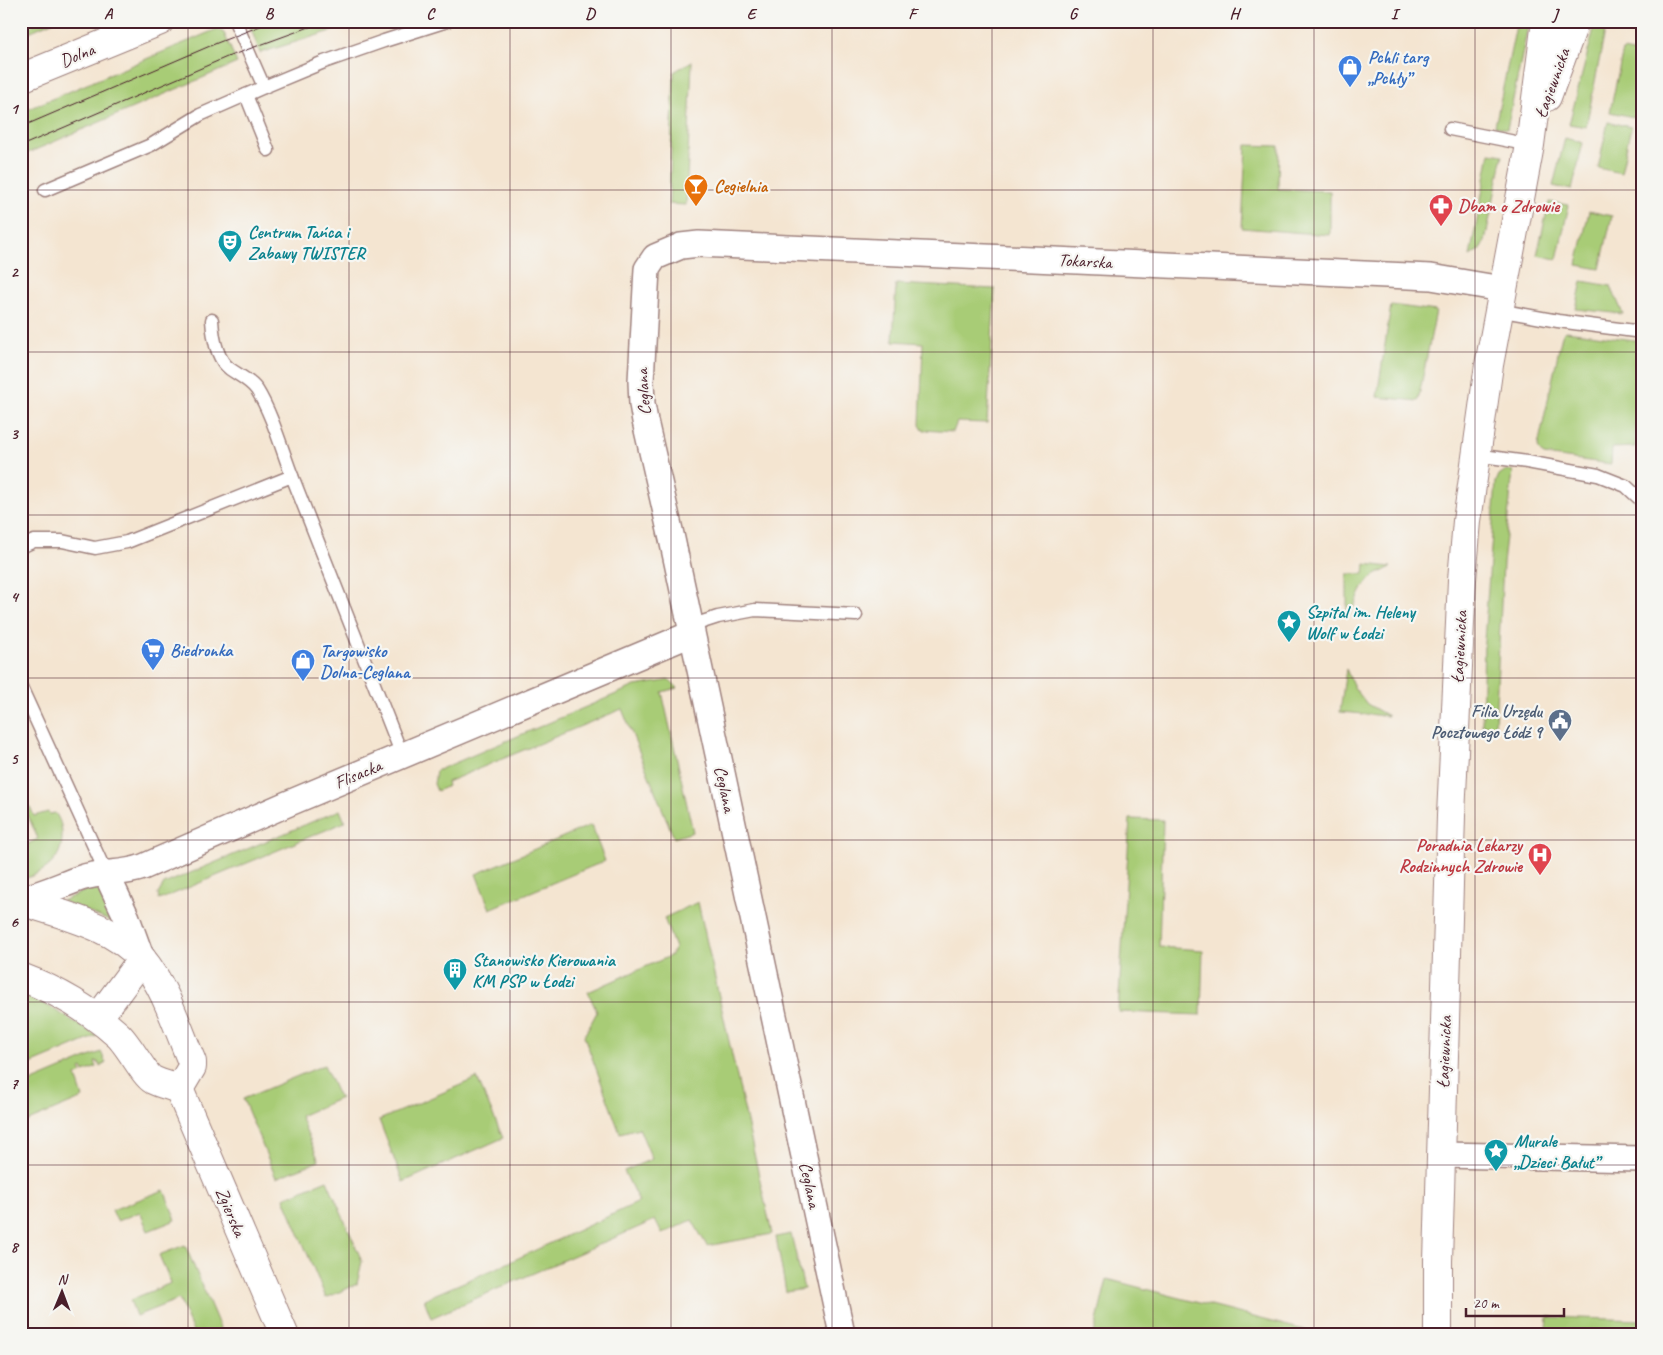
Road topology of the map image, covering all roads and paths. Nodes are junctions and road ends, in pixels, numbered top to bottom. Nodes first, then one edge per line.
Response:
1 (160, 21) edge
2 (236, 21) edge
3 (448, 21) edge
4 (1546, 21) edge
5 (1575, 21) edge
6 (21, 78) edge
7 (264, 87) junction
8 (246, 95) junction
9 (1450, 129) dead end
10 (1530, 146) junction
11 (268, 150) dead end
12 (45, 190) dead end
13 (668, 252) joint
14 (1500, 299) junction
15 (212, 320) dead end
16 (1642, 332) edge
17 (1475, 455) junction
18 (292, 476) junction
19 (1642, 501) edge
20 (21, 547) edge
21 (856, 615) dead end
22 (691, 630) junction
23 (21, 687) edge
24 (402, 755) junction
25 (106, 874) junction
26 (21, 900) edge
27 (142, 959) junction
28 (21, 978) edge
29 (98, 1018) junction
30 (179, 1089) junction
31 (1441, 1155) junction
32 (1642, 1159) edge
33 (284, 1334) edge
34 (842, 1334) edge
35 (1438, 1334) edge

1 - 6 street, Dolna
2 - 7 lane
3 - 7 lane
4 - 10 street, Łagiewnicka
5 - 10 street, Łagiewnicka
7 - 8 lane
8 - 11 lane
8 - 12 lane
9 - 10 lane
10 - 14 street, Łagiewnicka
13 - 14 street, Tokarska
13 - 22 street, Ceglana
14 - 16 lane
14 - 17 street, Łagiewnicka
15 - 18 lane
17 - 19 lane
17 - 31 street, Łagiewnicka
18 - 20 lane
18 - 24 lane
21 - 22 lane
22 - 24 street, Flisacka
22 - 34 street, Ceglana
23 - 25 lane
24 - 25 street, Flisacka
25 - 26 street, Flisacka
25 - 27 street
26 - 27 street
27 - 29 street
27 - 30 street
28 - 29 street
29 - 30 street
30 - 33 street, Zgierska
31 - 32 street
31 - 35 street, Łagiewnicka

